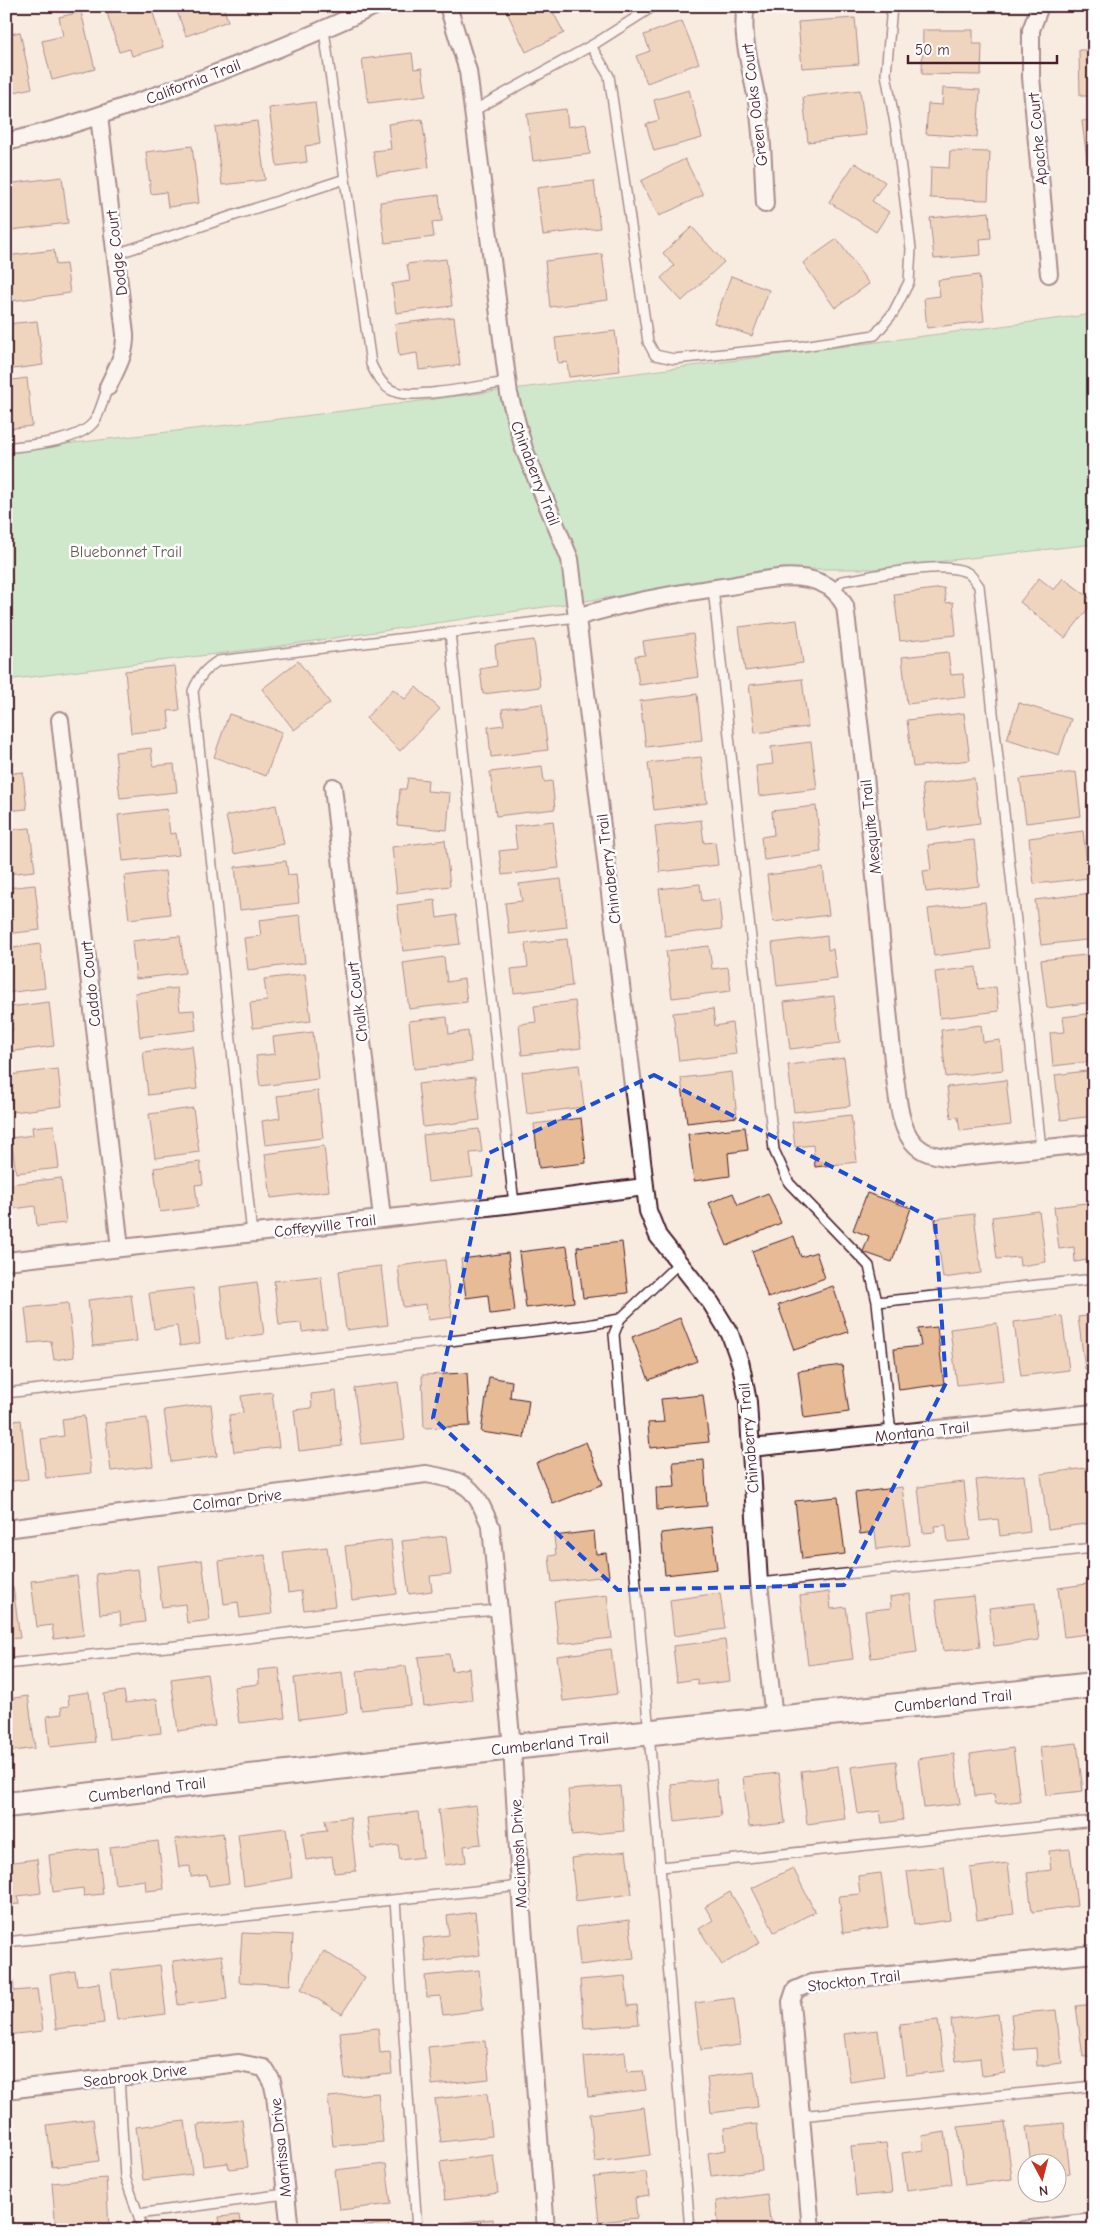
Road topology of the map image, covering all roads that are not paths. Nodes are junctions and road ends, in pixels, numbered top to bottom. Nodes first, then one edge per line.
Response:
1 (375, 6) edge
2 (448, 6) edge
3 (654, 6) edge
4 (746, 6) edge
5 (892, 6) edge
6 (1040, 6) edge
7 (324, 30) junction
8 (591, 46) junction
9 (473, 111) junction
10 (99, 116) junction
11 (6, 142) edge
12 (345, 179) junction
13 (765, 204) dead end
14 (116, 254) junction
15 (1049, 274) dead end
16 (508, 382) junction
17 (108, 387) joint
18 (6, 448) edge
19 (714, 588) junction
20 (835, 590) junction
21 (577, 617) junction
22 (450, 633) junction
23 (60, 720) dead end
24 (333, 787) dead end
25 (1094, 1143) edge
26 (1041, 1148) junction
27 (644, 1187) junction
28 (514, 1204) junction
29 (382, 1218) junction
30 (252, 1234) junction
31 (120, 1248) junction
32 (6, 1261) edge
33 (679, 1263) junction
34 (1094, 1279) edge
35 (877, 1302) junction
36 (620, 1319) junction
37 (6, 1393) edge
38 (1094, 1413) edge
39 (891, 1434) junction
40 (751, 1448) junction
41 (466, 1485) joint
42 (6, 1529) edge
43 (1094, 1548) edge
44 (759, 1583) junction
45 (498, 1610) junction
46 (6, 1664) edge
47 (1094, 1685) edge
48 (774, 1719) junction
49 (649, 1733) junction
50 (512, 1747) junction
51 (6, 1805) edge
52 (1094, 1821) edge
53 (661, 1867) junction
54 (520, 1886) junction
55 (395, 1900) junction
56 (6, 1942) edge
57 (1094, 1954) edge
58 (264, 2068) joint
59 (118, 2077) junction
60 (1094, 2086) edge
61 (6, 2090) edge
62 (800, 2116) junction
63 (285, 2194) junction
64 (138, 2214) junction
65 (1094, 2222) edge
66 (143, 2230) edge
67 (290, 2230) edge
68 (417, 2230) edge
69 (546, 2230) edge
70 (690, 2230) edge
71 (811, 2230) edge
72 (1023, 2230) edge

1 - 7 street, California Trail
2 - 9 street, Chinaberry Trail
3 - 8 lane
4 - 13 street, Green Oaks Court
5 - 8 lane
6 - 15 street, Apache Court
7 - 10 street, California Trail
7 - 12 lane
8 - 9 lane
9 - 16 street, Chinaberry Trail
10 - 11 street, California Trail
10 - 14 street, Dodge Court
12 - 14 lane
12 - 16 lane
14 - 17 street, Dodge Court
16 - 21 street, Chinaberry Trail
17 - 18 lane
19 - 20 street
19 - 21 street
19 - 35 lane
20 - 26 street, Mesquite Trail
20 - 26 lane
21 - 22 lane
21 - 27 street, Chinaberry Trail
22 - 28 lane
22 - 30 lane
23 - 31 street, Caddo Court
24 - 29 street, Chalk Court
25 - 26 street, Mesquite Trail
27 - 28 street, Coffeyville Trail
27 - 33 street, Chinaberry Trail
28 - 29 street, Coffeyville Trail
29 - 30 street, Coffeyville Trail
30 - 31 street, Coffeyville Trail
31 - 32 street, Coffeyville Trail
33 - 36 lane
33 - 40 street, Chinaberry Trail
34 - 35 lane
35 - 39 lane
36 - 37 lane
36 - 49 lane
38 - 39 street, Montana Trail
39 - 40 street, Montana Trail
40 - 44 street, Chinaberry Trail
41 - 42 street, Colmar Drive
41 - 45 street, Macintosh Drive
43 - 44 lane
44 - 48 street, Chinaberry Trail
45 - 46 lane
45 - 50 street, Macintosh Drive
47 - 48 street, Cumberland Trail
48 - 49 street, Cumberland Trail
49 - 50 street, Cumberland Trail
49 - 53 lane
50 - 51 street, Cumberland Trail
50 - 54 street, Macintosh Drive
52 - 53 lane
53 - 70 lane
54 - 55 lane
54 - 69 street, Macintosh Drive
55 - 56 lane
55 - 68 lane
57 - 62 street, Stockton Trail
58 - 59 street, Seabrook Drive
58 - 63 street, Mantissa Drive
59 - 61 street, Seabrook Drive
59 - 64 lane
60 - 62 lane
62 - 71 street, Stockton Trail
63 - 64 lane
63 - 67 street, Mantissa Drive
64 - 66 lane
65 - 72 street

